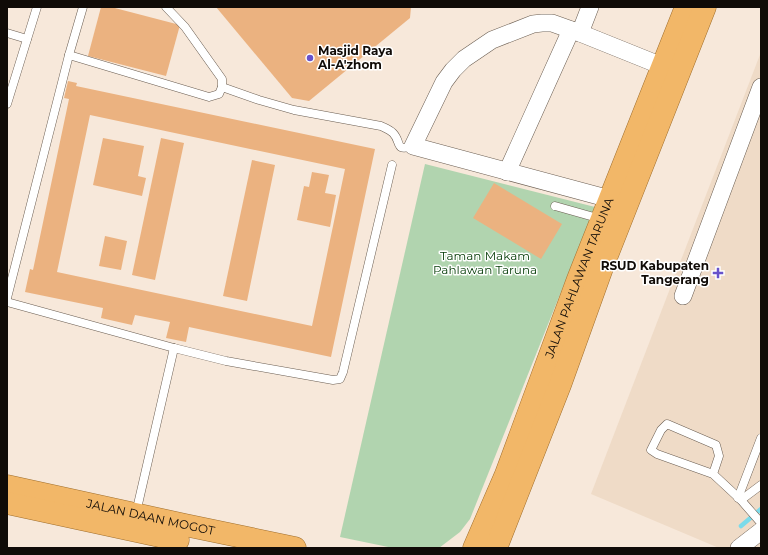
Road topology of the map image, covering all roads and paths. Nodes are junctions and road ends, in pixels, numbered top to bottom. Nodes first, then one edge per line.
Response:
1 (37, 7) edge
2 (83, 7) edge
3 (166, 7) edge
4 (590, 7) edge
5 (686, 7) edge
6 (705, 7) edge
7 (576, 31) junction
8 (7, 33) edge
9 (27, 39) junction
10 (69, 55) junction
11 (662, 66) junction
12 (222, 87) junction
13 (761, 87) edge
14 (7, 104) edge
15 (413, 146) junction
16 (392, 165) dead end
17 (507, 172) junction
18 (555, 206) dead end
19 (606, 209) junction
20 (683, 296) dead end
21 (7, 298) edge
22 (7, 302) edge
23 (174, 348) junction
24 (761, 438) edge
25 (713, 474) junction
26 (761, 485) edge
27 (7, 486) edge
28 (742, 501) junction
29 (7, 503) edge
30 (135, 515) junction
31 (761, 523) edge
32 (761, 531) edge
33 (486, 544) edge
34 (218, 548) edge
35 (295, 548) edge
36 (739, 548) edge

1 - 9 lane
2 - 10 lane
3 - 12 lane
4 - 7 street
5 - 11 highway, JALAN PAHLAWAN TARUNA
6 - 33 highway, JALAN PAHLAWAN TARUNA
7 - 11 street
7 - 15 street
7 - 17 street
8 - 9 lane
9 - 14 lane
10 - 12 lane
10 - 21 lane
11 - 19 highway, JALAN PAHLAWAN TARUNA
12 - 15 lane
13 - 20 street
15 - 17 street
16 - 23 lane
17 - 19 street
18 - 19 lane
19 - 33 highway, JALAN PAHLAWAN TARUNA
22 - 23 lane
23 - 30 lane
24 - 28 lane
25 - 25 lane
25 - 28 lane
26 - 28 lane
27 - 30 highway, JALAN DAAN MOGOT
28 - 31 lane
29 - 34 highway, JALAN DAAN MOGOT
30 - 35 highway, JALAN DAAN MOGOT
32 - 36 street

